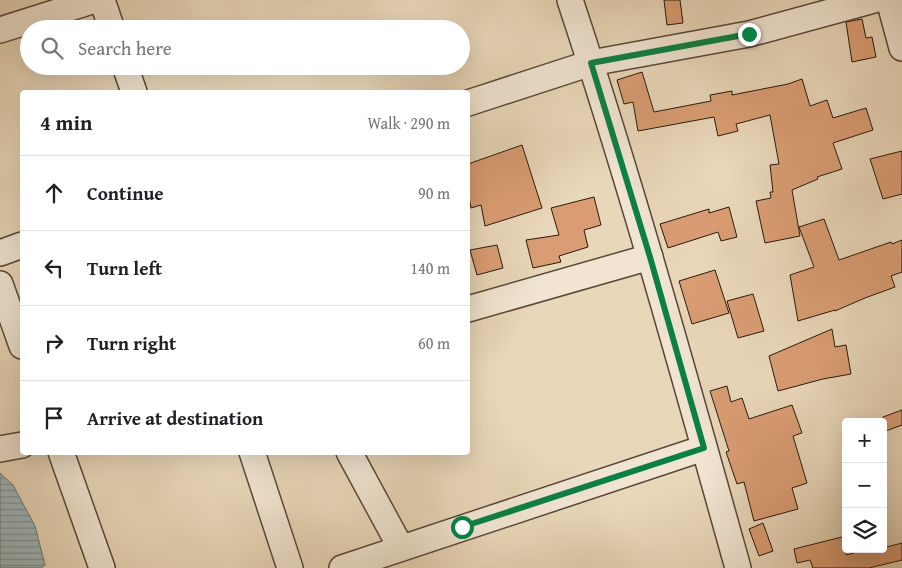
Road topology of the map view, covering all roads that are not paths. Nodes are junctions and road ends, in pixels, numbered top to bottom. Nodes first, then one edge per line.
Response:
1 (95, 0) edge
2 (102, 0) edge
3 (570, 0) edge
4 (874, 0) edge
5 (889, 0) edge
6 (32, 20) edge
7 (109, 20) edge
8 (20, 24) edge
9 (0, 30) edge
10 (902, 48) edge
11 (591, 63) junction
12 (128, 75) edge
13 (133, 90) edge
14 (470, 102) edge
15 (20, 246) edge
16 (0, 252) edge
17 (650, 257) junction
18 (0, 284) edge
19 (470, 308) edge
20 (20, 340) edge
21 (20, 446) edge
22 (704, 448) junction
23 (0, 449) edge
24 (62, 455) edge
25 (253, 455) edge
26 (351, 455) edge
27 (401, 548) junction
28 (102, 568) edge
29 (290, 568) edge
30 (342, 568) edge
31 (738, 568) edge

1 - 6 street
2 - 7 street
3 - 11 street
4 - 11 street
5 - 10 street
8 - 9 street
11 - 14 street
11 - 17 street
12 - 13 street
15 - 16 street
17 - 19 street
17 - 22 street
18 - 20 street
21 - 23 street
22 - 27 street
22 - 31 street
24 - 28 street
25 - 29 street
26 - 27 street
27 - 30 street

